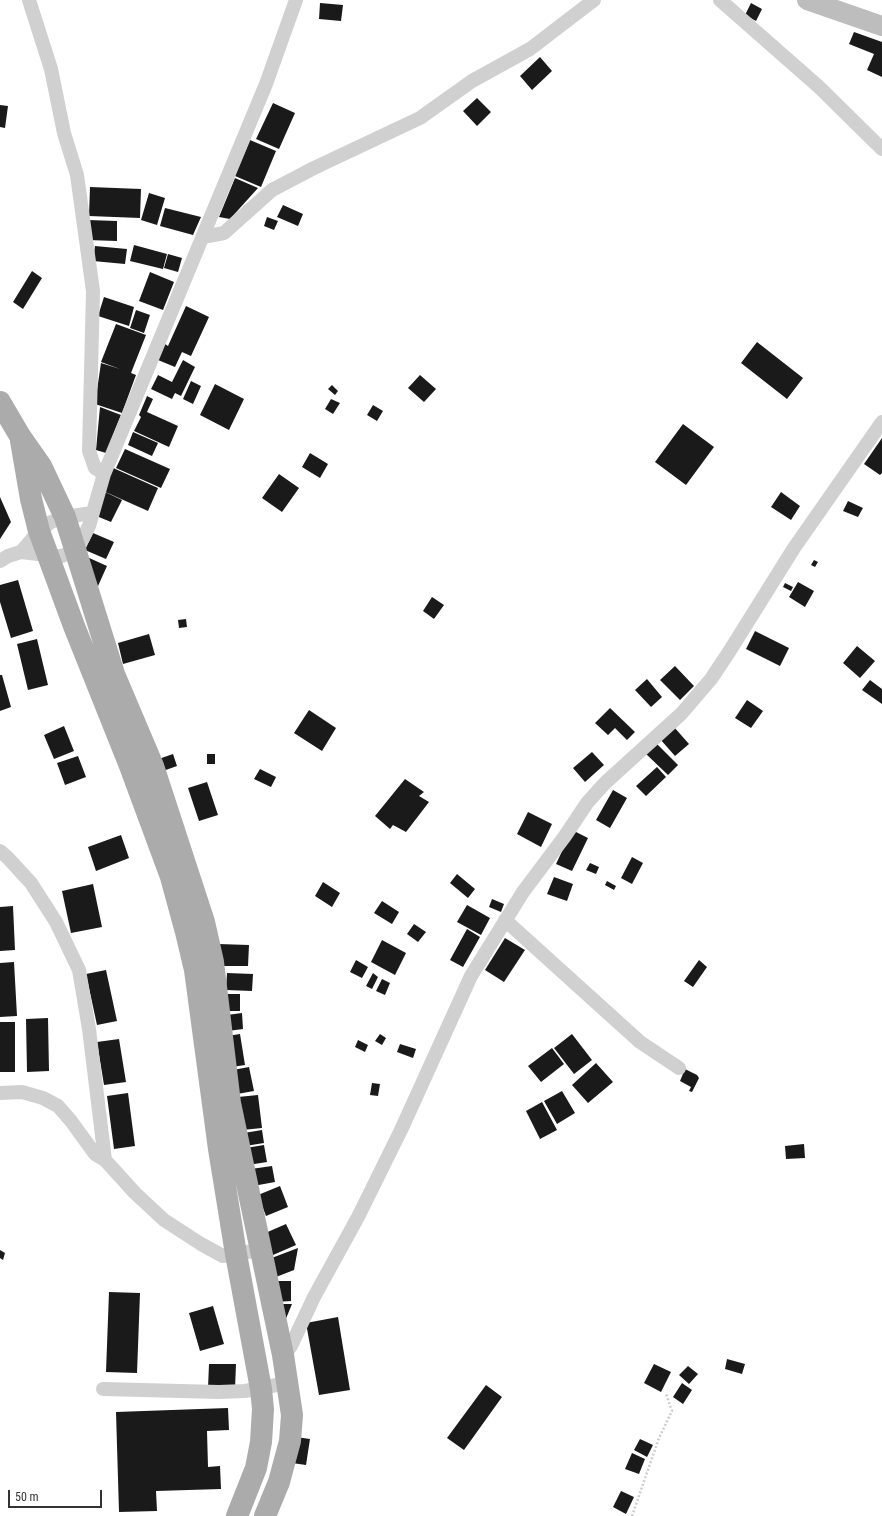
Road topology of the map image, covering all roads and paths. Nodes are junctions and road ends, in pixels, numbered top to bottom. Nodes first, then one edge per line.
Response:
1 (29, 0) edge
2 (296, 0) edge
3 (594, 0) edge
4 (720, 0) edge
5 (808, 0) edge
6 (882, 26) edge
7 (882, 149) edge
8 (202, 237) junction
9 (0, 402) edge
10 (882, 422) edge
11 (20, 436) junction
12 (104, 474) junction
13 (92, 513) junction
14 (65, 517) junction
15 (39, 531) junction
16 (76, 550) junction
17 (21, 552) junction
18 (47, 556) junction
19 (0, 562) edge
20 (0, 851) edge
21 (505, 920) junction
22 (679, 1068) dead end
23 (0, 1093) edge
24 (105, 1160) junction
25 (260, 1250) junction
26 (236, 1254) junction
27 (283, 1355) junction
28 (287, 1384) junction
29 (103, 1388) dead end
30 (261, 1389) junction
31 (666, 1394) dead end
32 (236, 1516) edge
33 (265, 1516) edge
34 (632, 1516) edge

1 - 12 street
2 - 8 street
3 - 8 street
4 - 7 street
5 - 6 main road
8 - 12 street
9 - 11 main road
10 - 21 street
11 - 14 main road
11 - 15 main road
12 - 13 street
13 - 14 street
13 - 16 street
14 - 15 street
14 - 16 main road
15 - 17 street
15 - 18 main road
16 - 18 street
16 - 25 main road
17 - 18 street
17 - 19 street
18 - 26 main road
20 - 24 street
21 - 22 street
21 - 27 street
23 - 24 street
24 - 26 street
25 - 26 street
25 - 27 main road
26 - 30 main road
27 - 28 main road
28 - 30 street
28 - 33 main road
29 - 30 street
30 - 32 main road
31 - 34 path

